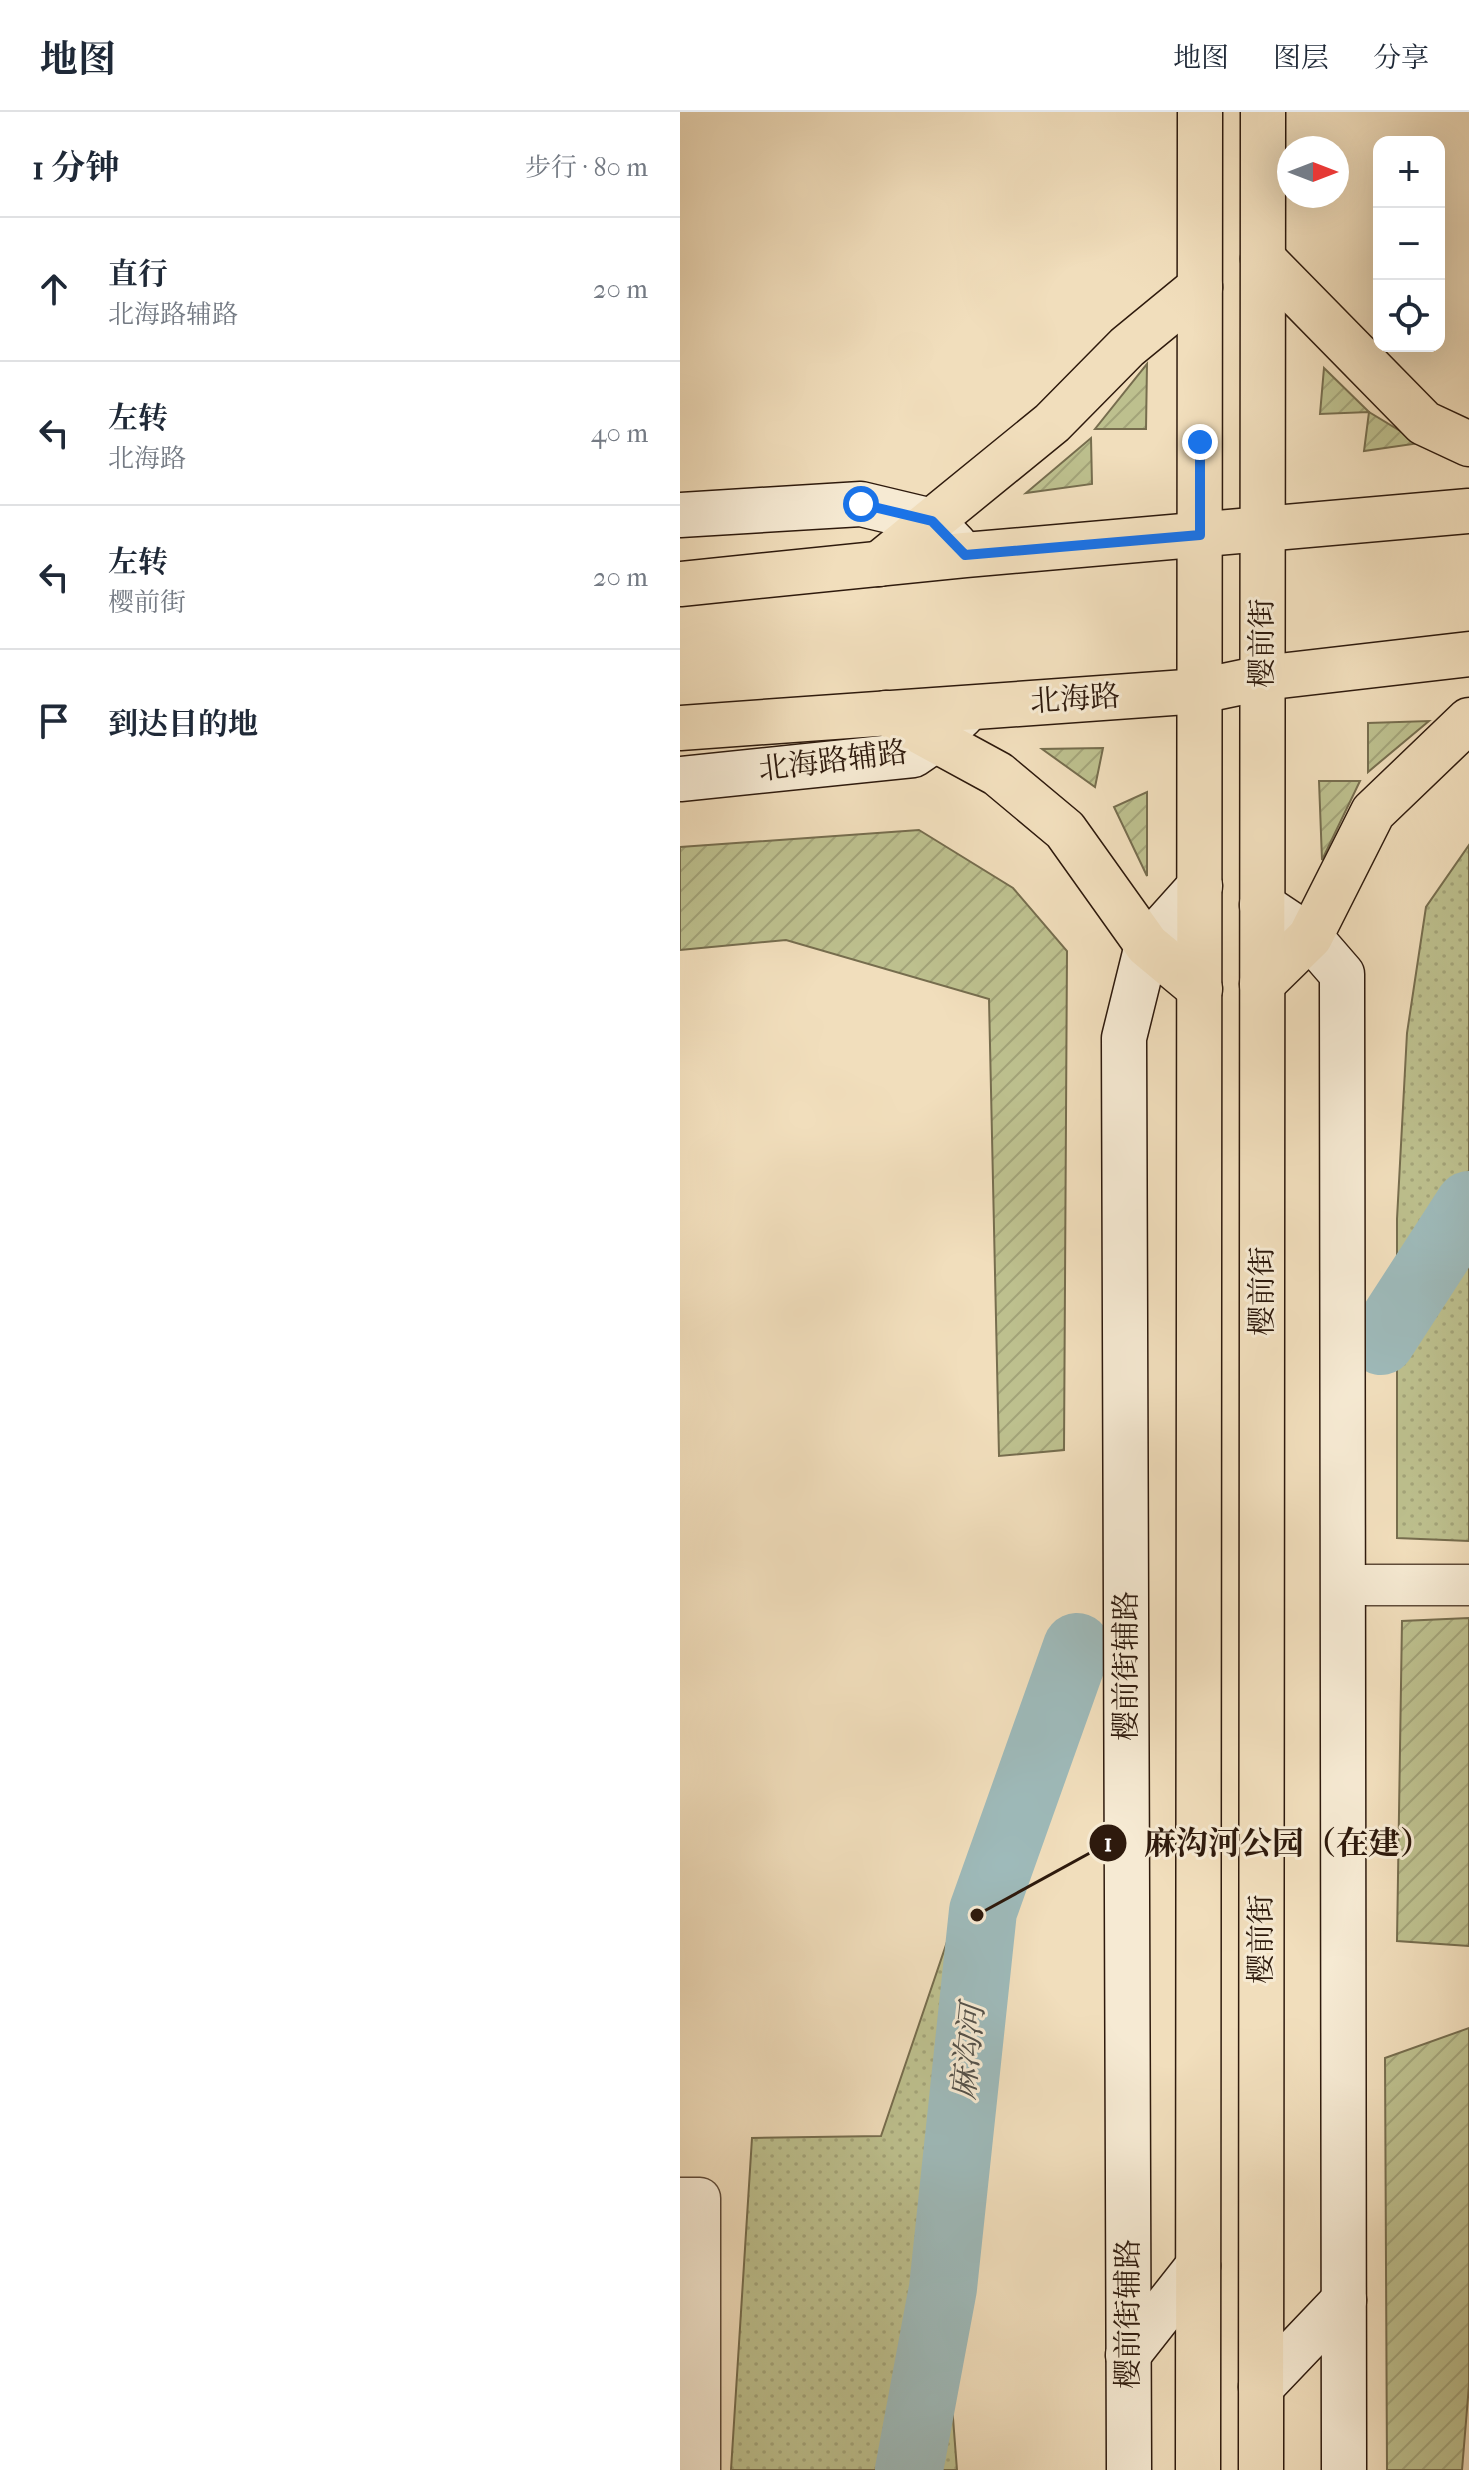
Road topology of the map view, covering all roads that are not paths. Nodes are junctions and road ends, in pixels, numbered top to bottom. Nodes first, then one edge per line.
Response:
1 (1200, 112) edge
2 (1263, 112) edge
3 (1263, 259) junction
4 (1200, 287) junction
5 (1469, 444) edge
6 (1462, 508) edge
7 (680, 515) edge
8 (932, 521) junction
9 (1262, 528) junction
10 (1200, 535) junction
11 (965, 555) junction
12 (879, 564) junction
13 (680, 584) edge
14 (1469, 654) edge
15 (1262, 678) junction
16 (1200, 691) junction
17 (971, 706) junction
18 (886, 713) junction
19 (1469, 720) edge
20 (680, 728) edge
21 (935, 740) junction
22 (680, 779) edge
23 (1200, 886) junction
24 (1262, 905) junction
25 (1310, 937) junction
26 (1147, 945) junction
27 (1262, 984) junction
28 (1200, 989) junction
29 (1345, 1585) junction
30 (1469, 1585) edge
31 (680, 2198) edge
32 (1198, 2266) junction
33 (1344, 2300) junction
34 (1128, 2355) junction
35 (1261, 2387) junction
36 (700, 2470) edge
37 (1129, 2470) edge
38 (1198, 2470) edge
39 (1261, 2470) edge
40 (1344, 2470) edge

1 - 4 main road, 樱前街
2 - 3 main road, 樱前街
3 - 5 main road
3 - 9 main road, 樱前街
4 - 8 main road
4 - 10 main road, 樱前街
6 - 9 main road
7 - 8 street
8 - 11 street
8 - 12 main road
9 - 10 main road
9 - 15 main road, 樱前街
10 - 11 main road
10 - 16 main road, 樱前街
11 - 12 main road
12 - 13 main road
14 - 15 main road, 北海路
15 - 16 main road, 北海路
15 - 24 main road, 樱前街
16 - 17 main road, 北海路
16 - 23 main road, 樱前街
17 - 18 main road, 北海路
17 - 21 street, 北海路辅路
18 - 20 main road, 北海路
18 - 21 main road
19 - 25 main road
21 - 22 street, 北海路辅路
21 - 26 main road
23 - 26 street, 樱前街辅路
23 - 28 main road, 樱前街
24 - 25 street
24 - 27 main road, 樱前街
25 - 27 main road
25 - 29 street
26 - 28 main road
26 - 34 street, 樱前街辅路
27 - 35 main road, 樱前街
28 - 32 main road, 樱前街
29 - 30 street
29 - 33 street
31 - 36 street
32 - 34 street
32 - 38 main road, 樱前街
33 - 35 street
33 - 40 street
34 - 37 street, 樱前街辅路
35 - 39 main road, 樱前街

